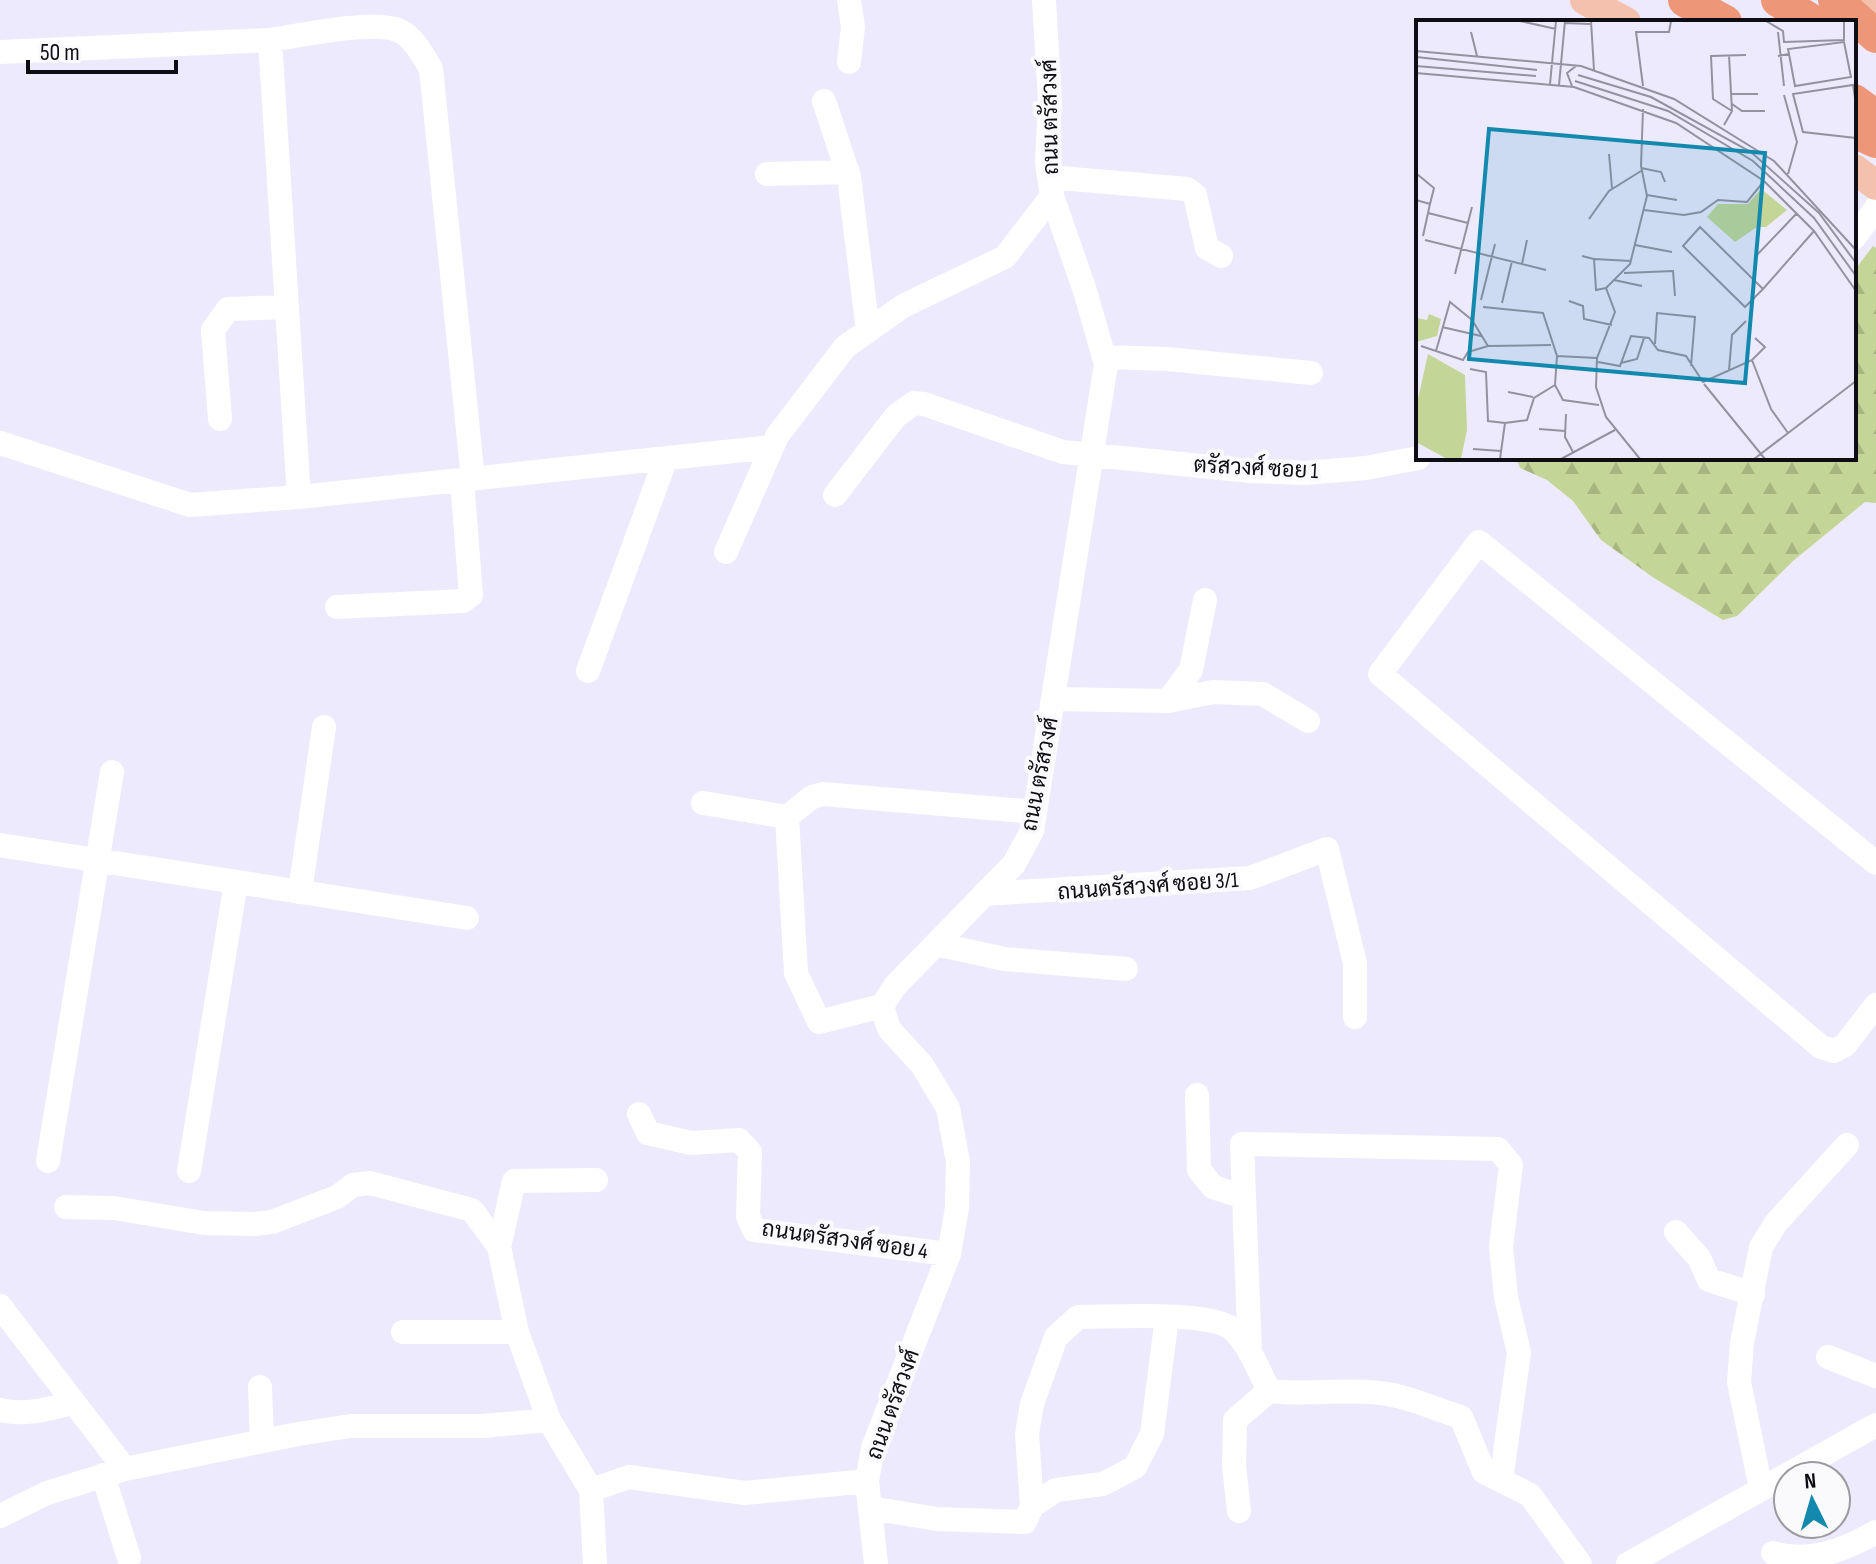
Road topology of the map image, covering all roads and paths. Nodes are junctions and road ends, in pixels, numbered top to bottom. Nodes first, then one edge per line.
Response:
1 (849, 0) edge
2 (1044, 0) edge
3 (1585, 0) edge
4 (1685, 0) edge
5 (1778, 0) edge
6 (1835, 0) edge
7 (1866, 0) edge
8 (1876, 6) edge
9 (1622, 20) edge
10 (1721, 20) edge
11 (1810, 20) edge
12 (1876, 36) edge
13 (270, 40) junction
14 (1856, 49) edge
15 (0, 52) edge
16 (849, 62) dead end
17 (1876, 62) edge
18 (824, 101) dead end
19 (1856, 102) edge
20 (1876, 117) edge
21 (1856, 132) edge
22 (1876, 141) edge
23 (1856, 170) edge
24 (848, 172) junction
25 (767, 174) dead end
26 (1876, 185) edge
27 (1051, 186) junction
28 (1876, 208) edge
29 (1856, 235) edge
30 (1221, 256) dead end
31 (287, 307) junction
32 (868, 331) junction
33 (1104, 357) junction
34 (1311, 373) dead end
35 (220, 419) dead end
36 (0, 443) edge
37 (772, 447) junction
38 (1093, 455) junction
39 (666, 458) junction
40 (1416, 458) edge
41 (468, 479) junction
42 (835, 495) dead end
43 (299, 497) junction
44 (726, 552) dead end
45 (1205, 600) dead end
46 (337, 607) dead end
47 (588, 671) dead end
48 (1053, 699) junction
49 (1168, 701) junction
50 (1308, 721) dead end
51 (324, 727) dead end
52 (112, 772) dead end
53 (703, 803) dead end
54 (1035, 812) junction
55 (787, 817) junction
56 (0, 845) edge
57 (97, 860) junction
58 (1876, 863) edge
59 (236, 882) junction
60 (300, 892) junction
61 (984, 894) junction
62 (467, 918) dead end
63 (936, 944) junction
64 (1126, 969) dead end
65 (1876, 1005) edge
66 (882, 1006) junction
67 (1355, 1017) dead end
68 (1197, 1095) dead end
69 (639, 1114) dead end
70 (1847, 1145) dead end
71 (48, 1161) dead end
72 (189, 1171) dead end
73 (596, 1180) dead end
74 (1244, 1197) junction
75 (66, 1207) dead end
76 (1676, 1232) dead end
77 (499, 1247) junction
78 (949, 1254) junction
79 (1753, 1294) junction
80 (0, 1306) edge
81 (1167, 1317) junction
82 (403, 1332) dead end
83 (517, 1332) junction
84 (1250, 1353) junction
85 (1828, 1357) dead end
86 (1876, 1376) edge
87 (260, 1387) dead end
88 (1269, 1391) junction
89 (72, 1403) junction
90 (0, 1410) edge
91 (549, 1420) junction
92 (1876, 1425) edge
93 (262, 1441) junction
94 (114, 1472) junction
95 (1501, 1480) junction
96 (867, 1481) junction
97 (1761, 1489) junction
98 (591, 1490) junction
99 (1032, 1506) junction
100 (870, 1508) junction
101 (1239, 1511) dead end
102 (0, 1516) edge
103 (1876, 1532) edge
104 (1773, 1553) dead end
105 (129, 1558) dead end
106 (595, 1564) edge
107 (876, 1564) edge
108 (1580, 1564) edge
109 (1628, 1564) edge

1 - 16 street
2 - 27 street, ถนน ตรัสวงศ์
3 - 9 main road
4 - 10 highway
5 - 11 highway
6 - 12 highway
7 - 8 main road
13 - 15 street
13 - 31 street
13 - 41 street
14 - 17 highway
18 - 24 street
19 - 20 highway
21 - 22 highway
23 - 26 main road
24 - 25 street
24 - 32 street
27 - 30 street
27 - 32 street
27 - 33 street, ถนน ตรัสวงศ์
28 - 29 street
31 - 35 street
31 - 43 street
32 - 37 street
33 - 34 street
33 - 38 street, ถนน ตรัสวงศ์
36 - 43 street
37 - 39 street
37 - 44 street
38 - 40 street, ตรัสวงศ์ ซอย 1
38 - 42 street, ตรัสวงศ์ ซอย 1
38 - 48 street, ถนน ตรัสวงศ์
39 - 41 street
39 - 47 street
41 - 43 street
41 - 46 street
45 - 49 street
48 - 49 street
48 - 54 street, ถนน ตรัสวงศ์
49 - 50 street
51 - 60 street
52 - 57 street
53 - 55 street
54 - 55 street
54 - 61 street, ถนน ตรัสวงศ์
55 - 66 street
56 - 57 street
57 - 59 street
57 - 71 street
58 - 65 street
59 - 60 street
59 - 72 street
60 - 62 street
61 - 63 street, ถนน ตรัสวงศ์
61 - 67 street, ถนนตรัสวงศ์ ซอย 3/1
63 - 64 street
63 - 66 street, ถนน ตรัสวงศ์
66 - 78 street, ถนน ตรัสวงศ์
68 - 74 street
69 - 78 street, ถนนตรัสวงศ์ ซอย 4
70 - 79 street
73 - 77 street
74 - 84 street
74 - 95 street
75 - 77 street
76 - 79 street
77 - 83 street
78 - 96 street, ถนน ตรัสวงศ์
79 - 97 street
80 - 89 street
81 - 84 street
81 - 99 street
81 - 99 street
82 - 83 street
83 - 91 street
84 - 88 street
85 - 86 street
87 - 93 street
88 - 95 street
88 - 101 street
89 - 90 street
89 - 94 street
91 - 93 street
91 - 98 street
92 - 97 street
93 - 94 street
94 - 102 street
94 - 105 street
95 - 108 street
96 - 98 street
96 - 100 street, ถนน ตรัสวงศ์
97 - 109 street
98 - 106 street
99 - 100 street
100 - 107 street, ถนน ตรัสวงศ์
103 - 104 street

